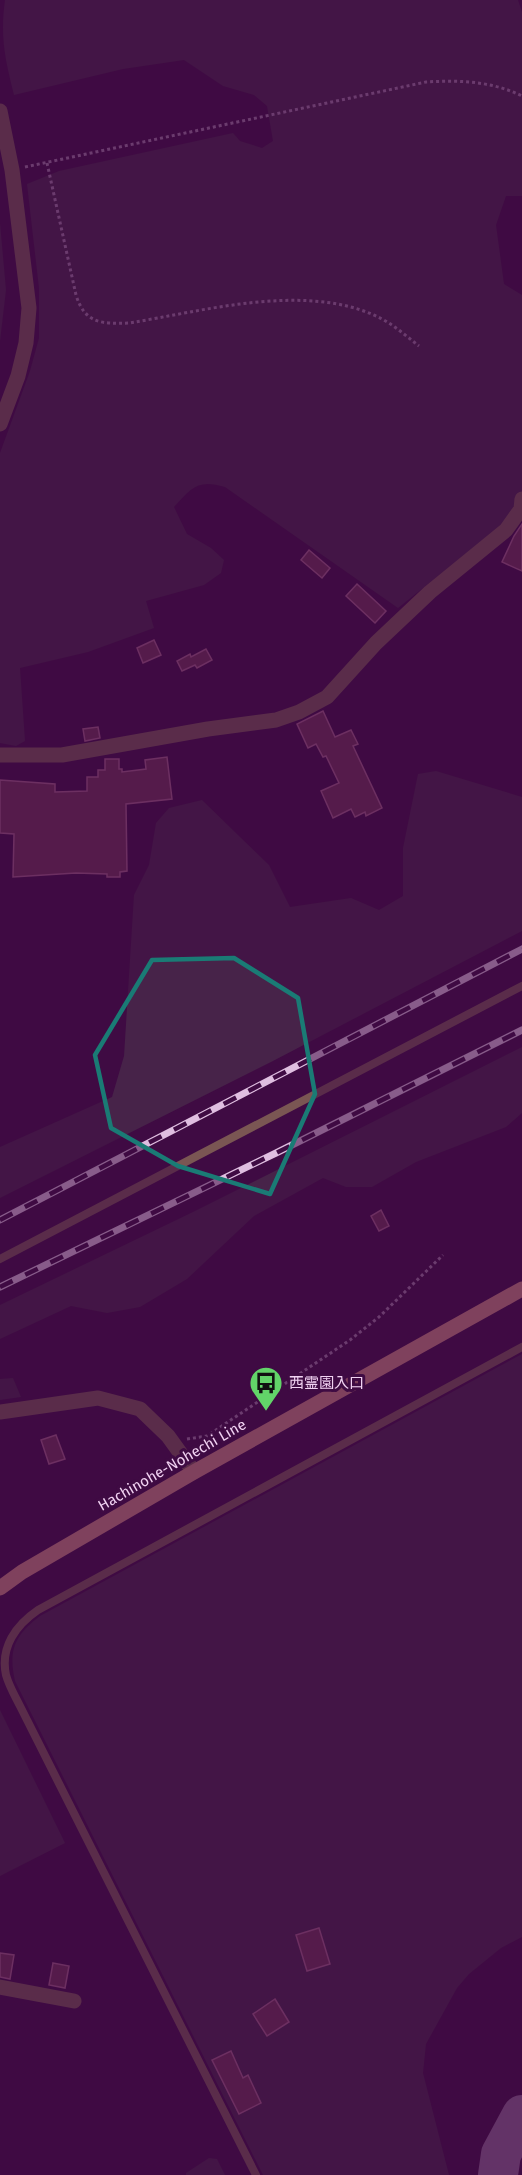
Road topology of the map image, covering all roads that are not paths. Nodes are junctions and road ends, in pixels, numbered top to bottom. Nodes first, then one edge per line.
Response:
1 (0, 111) edge
2 (0, 424) edge
3 (522, 499) edge
4 (0, 755) edge
5 (522, 986) edge
6 (0, 1259) edge
7 (522, 1290) edge
8 (522, 1347) edge
9 (0, 1413) edge
10 (194, 1472) junction
11 (0, 1588) edge
12 (0, 1987) edge
13 (74, 2001) dead end
14 (256, 2175) edge

1 - 2 street
3 - 4 street
5 - 6 lane
7 - 10 main road, Hachinohe-Nohechi Line
8 - 14 lane
9 - 10 street
10 - 11 main road, Hachinohe-Nohechi Line
12 - 13 street

